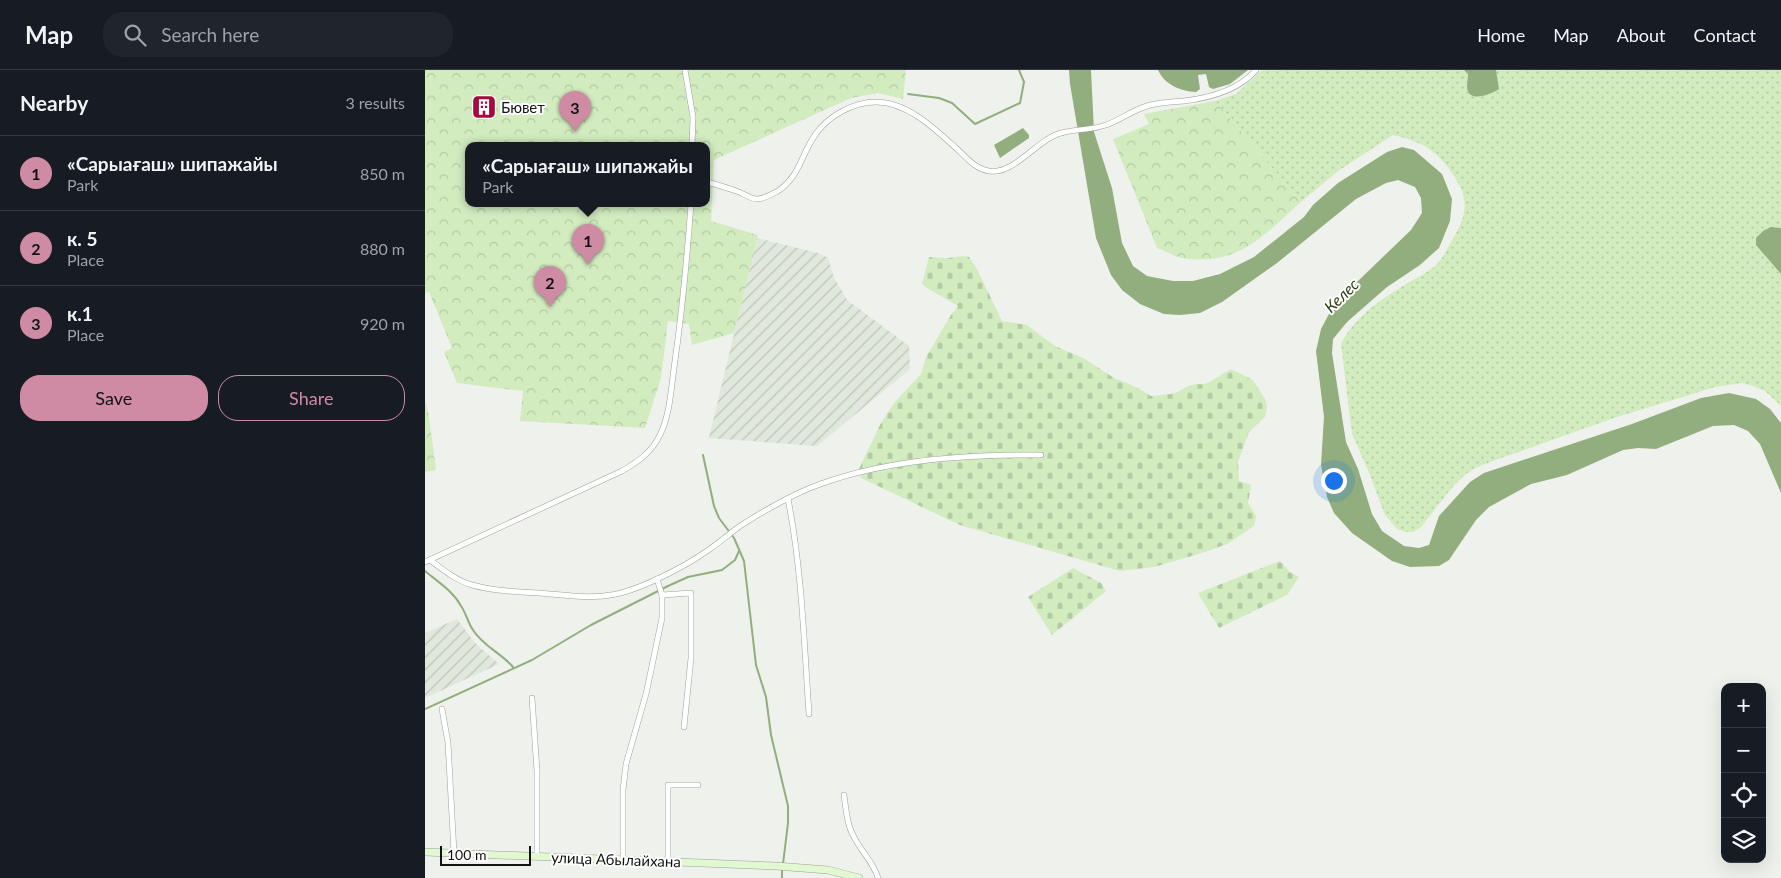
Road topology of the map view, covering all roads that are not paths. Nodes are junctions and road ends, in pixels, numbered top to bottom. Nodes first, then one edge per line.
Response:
1 (685, 70) edge
2 (1256, 70) edge
3 (692, 142) edge
4 (710, 183) edge
5 (691, 207) edge
6 (1041, 455) dead end
7 (788, 499) junction
8 (427, 561) edge
9 (657, 579) junction
10 (663, 595) junction
11 (532, 698) dead end
12 (442, 709) dead end
13 (809, 714) dead end
14 (684, 727) dead end
15 (698, 785) dead end
16 (844, 795) dead end
17 (425, 852) edge
18 (454, 853) junction
19 (537, 856) junction
20 (623, 860) junction
21 (668, 862) junction
22 (859, 878) edge
23 (878, 878) edge

1 - 3 street
2 - 4 street
5 - 8 street
6 - 7 street
7 - 9 street
7 - 13 street
8 - 9 street
9 - 10 street
10 - 14 street
10 - 20 street
11 - 19 street
12 - 18 street
15 - 21 street
16 - 23 street
17 - 18 main road, улица Абылайхана
18 - 19 main road, улица Абылайхана
19 - 20 main road, улица Абылайхана
20 - 21 main road, улица Абылайхана
21 - 22 main road, улица Абылайхана

